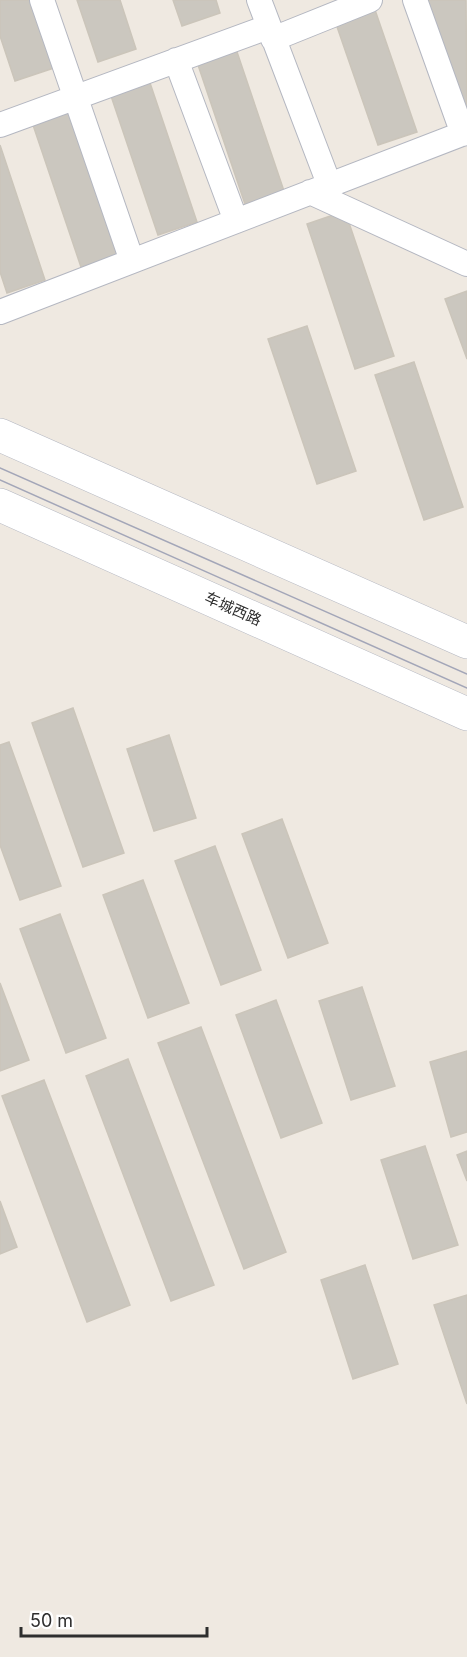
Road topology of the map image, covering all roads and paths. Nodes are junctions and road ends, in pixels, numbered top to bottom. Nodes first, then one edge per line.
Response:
1 (42, 0) edge
2 (259, 0) edge
3 (370, 0) edge
4 (415, 0) edge
5 (271, 33) junction
6 (176, 60) junction
7 (75, 98) junction
8 (0, 125) edge
9 (465, 133) edge
10 (320, 188) junction
11 (236, 221) junction
12 (132, 261) junction
13 (467, 264) edge
14 (0, 312) edge
15 (0, 435) edge
16 (0, 505) edge
17 (467, 642) edge
18 (467, 714) edge

1 - 7 street
2 - 5 street
3 - 5 street
4 - 9 street
5 - 6 street
5 - 10 street
6 - 7 street
6 - 11 street
7 - 8 street
7 - 12 street
9 - 10 street
10 - 11 street
10 - 13 street
11 - 12 street
12 - 14 street
15 - 17 main road
16 - 18 main road, 车城西路

